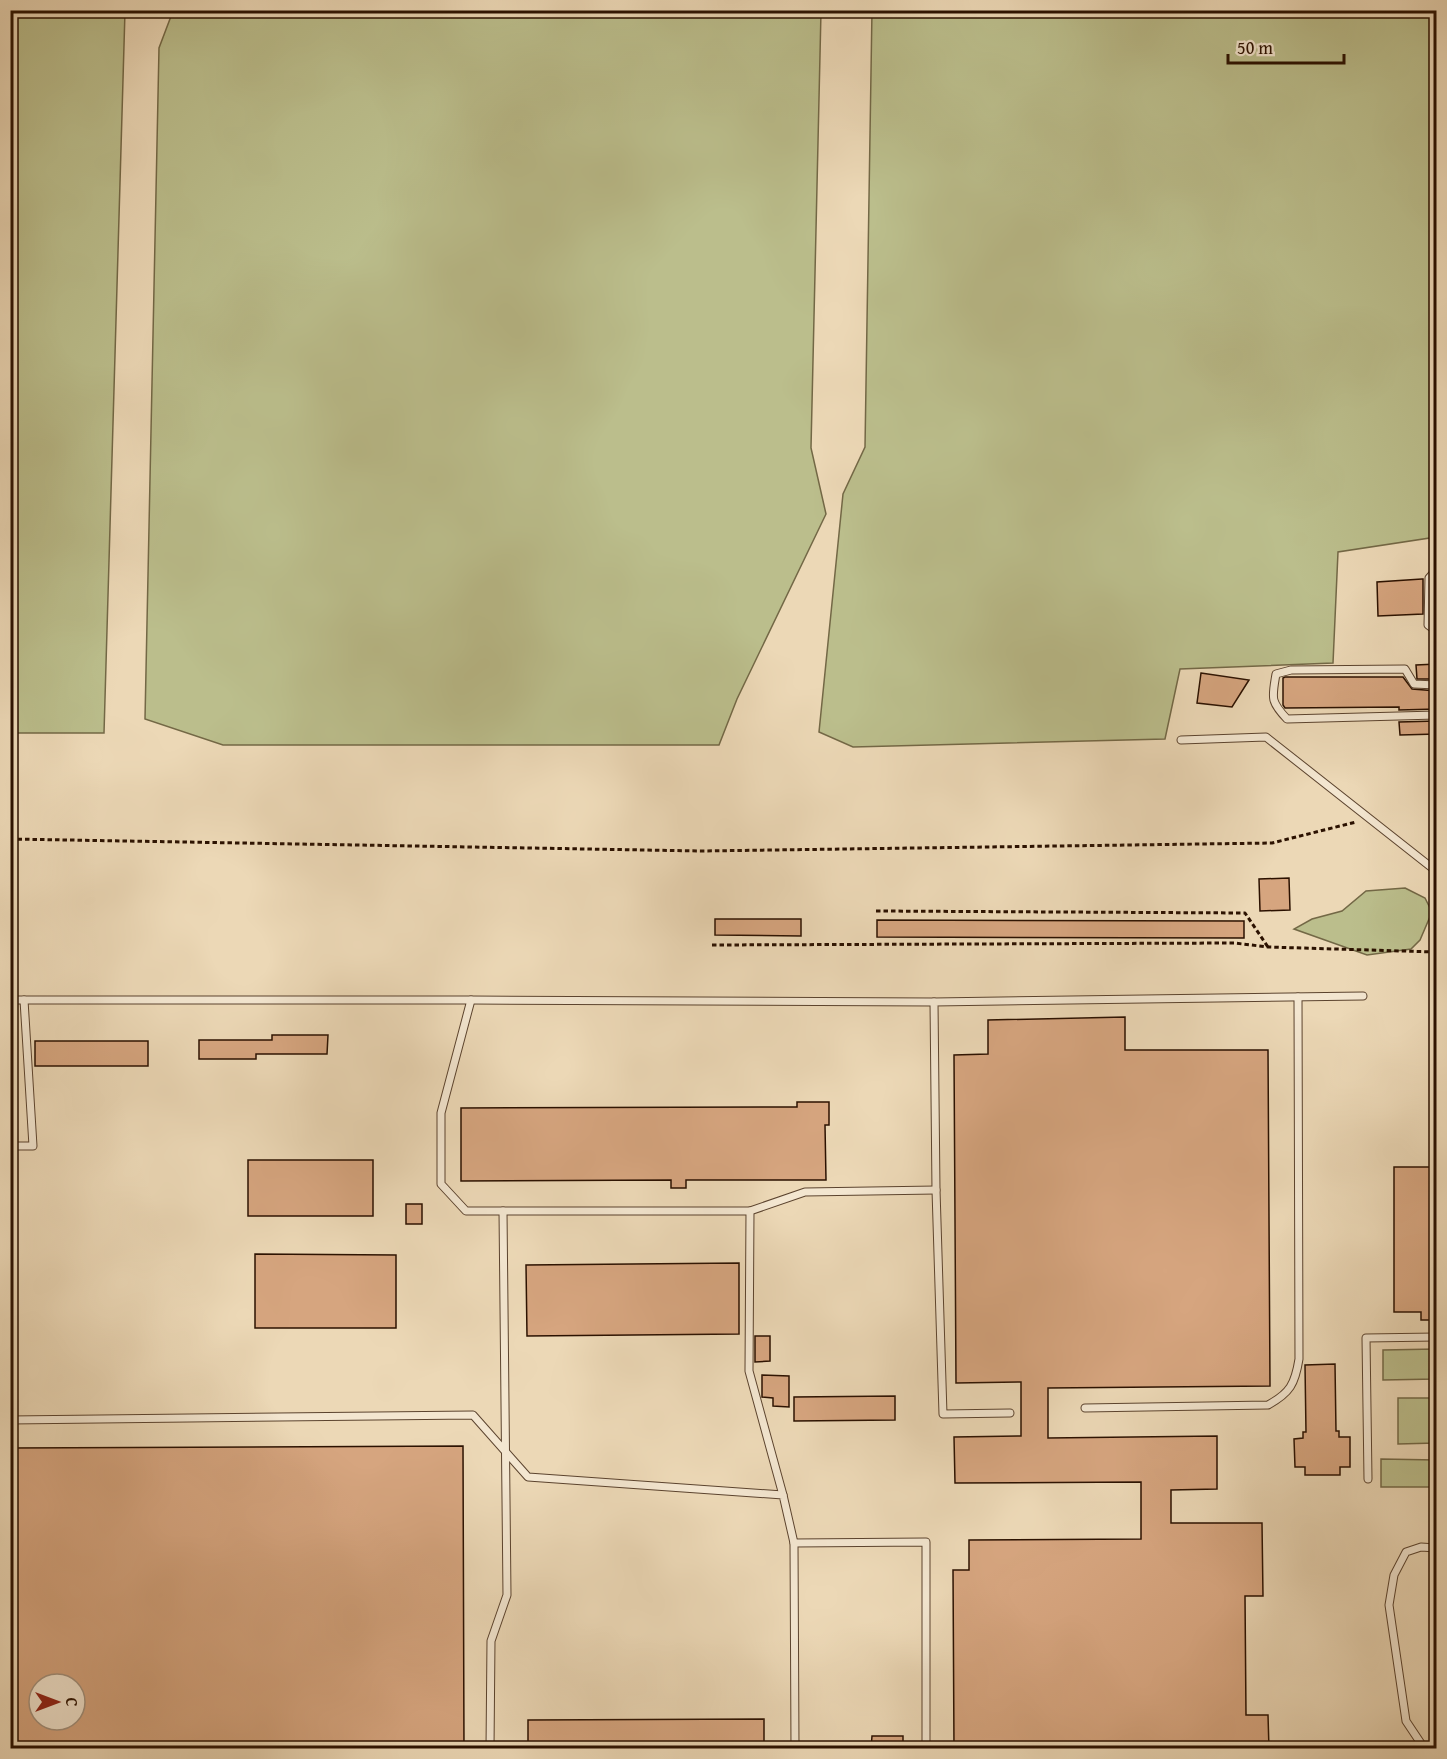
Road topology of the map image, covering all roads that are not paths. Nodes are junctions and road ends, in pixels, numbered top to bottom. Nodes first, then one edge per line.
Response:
1 (1437, 570) edge
2 (1437, 631) edge
3 (1437, 685) edge
4 (1437, 715) edge
5 (1181, 740) dead end
6 (1437, 871) edge
7 (1363, 996) dead end
8 (1298, 997) junction
9 (10, 1000) edge
10 (24, 1000) junction
11 (471, 1000) junction
12 (934, 1002) junction
13 (10, 1146) edge
14 (936, 1190) junction
15 (503, 1211) junction
16 (750, 1211) junction
17 (1437, 1337) edge
18 (1085, 1408) dead end
19 (1010, 1413) dead end
20 (10, 1420) edge
21 (506, 1452) junction
22 (1368, 1479) dead end
23 (783, 1495) junction
24 (794, 1544) junction
25 (1437, 1548) edge
26 (490, 1749) edge
27 (795, 1749) edge
28 (926, 1749) edge
29 (1424, 1749) edge

1 - 2 lane
3 - 4 lane
5 - 6 lane
7 - 8 lane
8 - 12 lane
8 - 18 lane
9 - 10 lane
10 - 11 lane
10 - 13 lane
11 - 12 lane
11 - 15 lane
12 - 14 lane
14 - 16 lane
14 - 19 lane
15 - 16 lane
15 - 21 lane
16 - 23 lane
17 - 22 lane
20 - 21 lane
21 - 23 lane
21 - 26 lane
23 - 24 lane
24 - 27 lane
24 - 28 lane
25 - 29 lane

